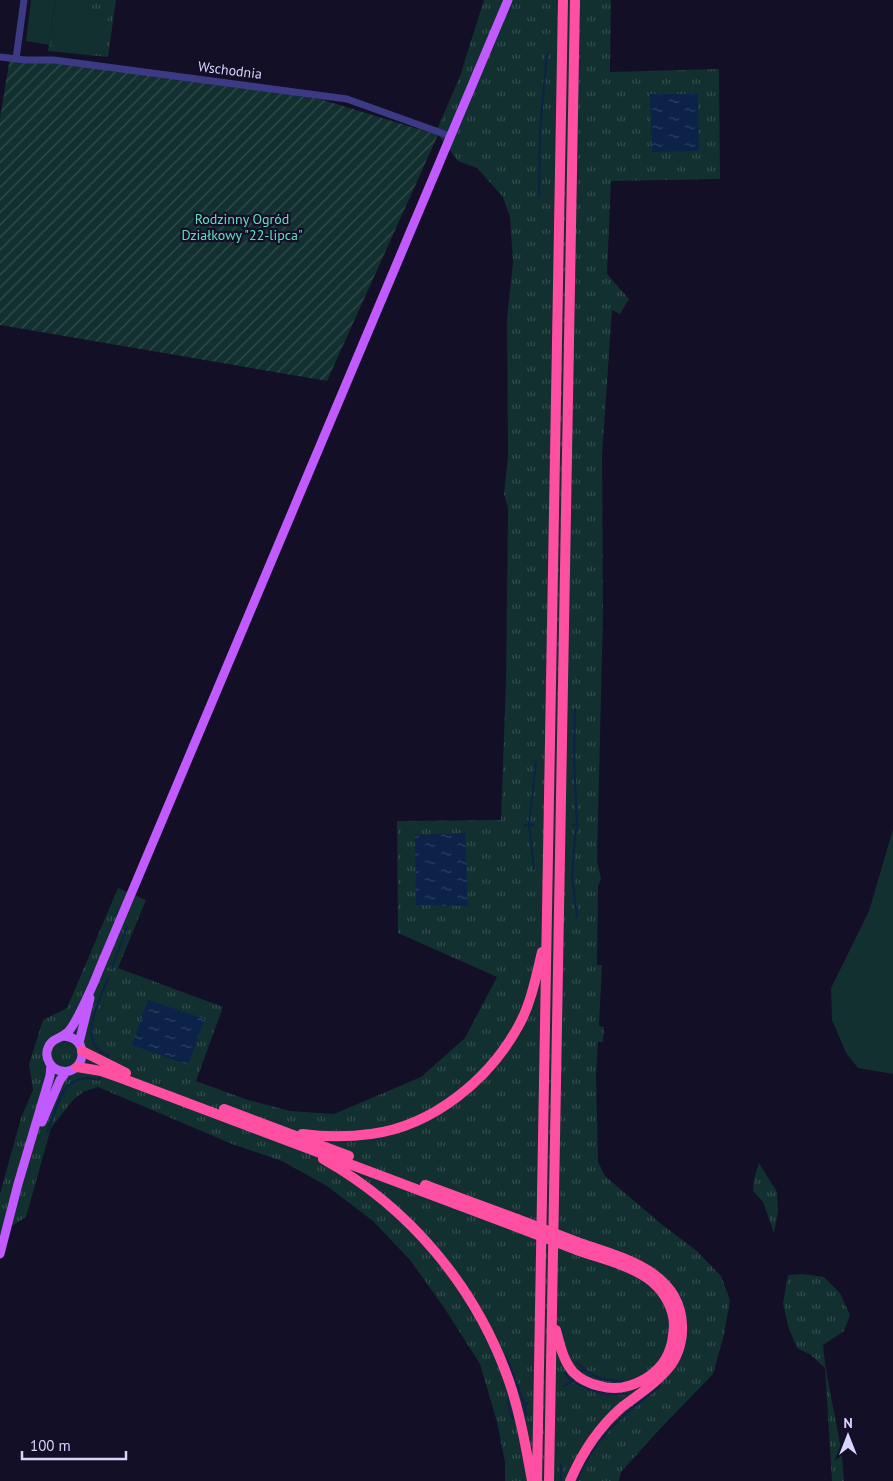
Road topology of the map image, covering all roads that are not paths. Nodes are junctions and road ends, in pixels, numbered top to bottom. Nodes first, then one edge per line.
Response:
1 (24, 0) edge
2 (508, 0) edge
3 (562, 0) edge
4 (575, 0) edge
5 (0, 57) edge
6 (16, 59) junction
7 (450, 136) junction
8 (546, 931) junction
9 (96, 976) junction
10 (63, 1036) junction
11 (81, 1047) junction
12 (51, 1065) junction
13 (77, 1067) junction
14 (66, 1072) junction
15 (286, 1132) junction
16 (294, 1143) junction
17 (27, 1154) junction
18 (517, 1223) junction
19 (577, 1246) junction
20 (0, 1254) edge
21 (552, 1312) junction
22 (532, 1481) edge
23 (537, 1481) edge
24 (549, 1481) edge
25 (570, 1481) edge

1 - 6 street
2 - 7 main road
3 - 8 highway
4 - 21 highway
5 - 6 street, Wschodnia
6 - 7 street, Wschodnia
7 - 9 main road
8 - 15 highway
8 - 23 highway
9 - 10 main road
9 - 11 main road
10 - 11 main road
10 - 12 main road
11 - 13 main road
11 - 15 highway
12 - 14 main road
12 - 17 main road
13 - 14 main road
13 - 16 highway
14 - 17 main road
15 - 18 highway
16 - 18 highway
16 - 22 highway
17 - 20 main road
18 - 19 highway, bridge
19 - 21 highway
19 - 25 highway
21 - 24 highway

